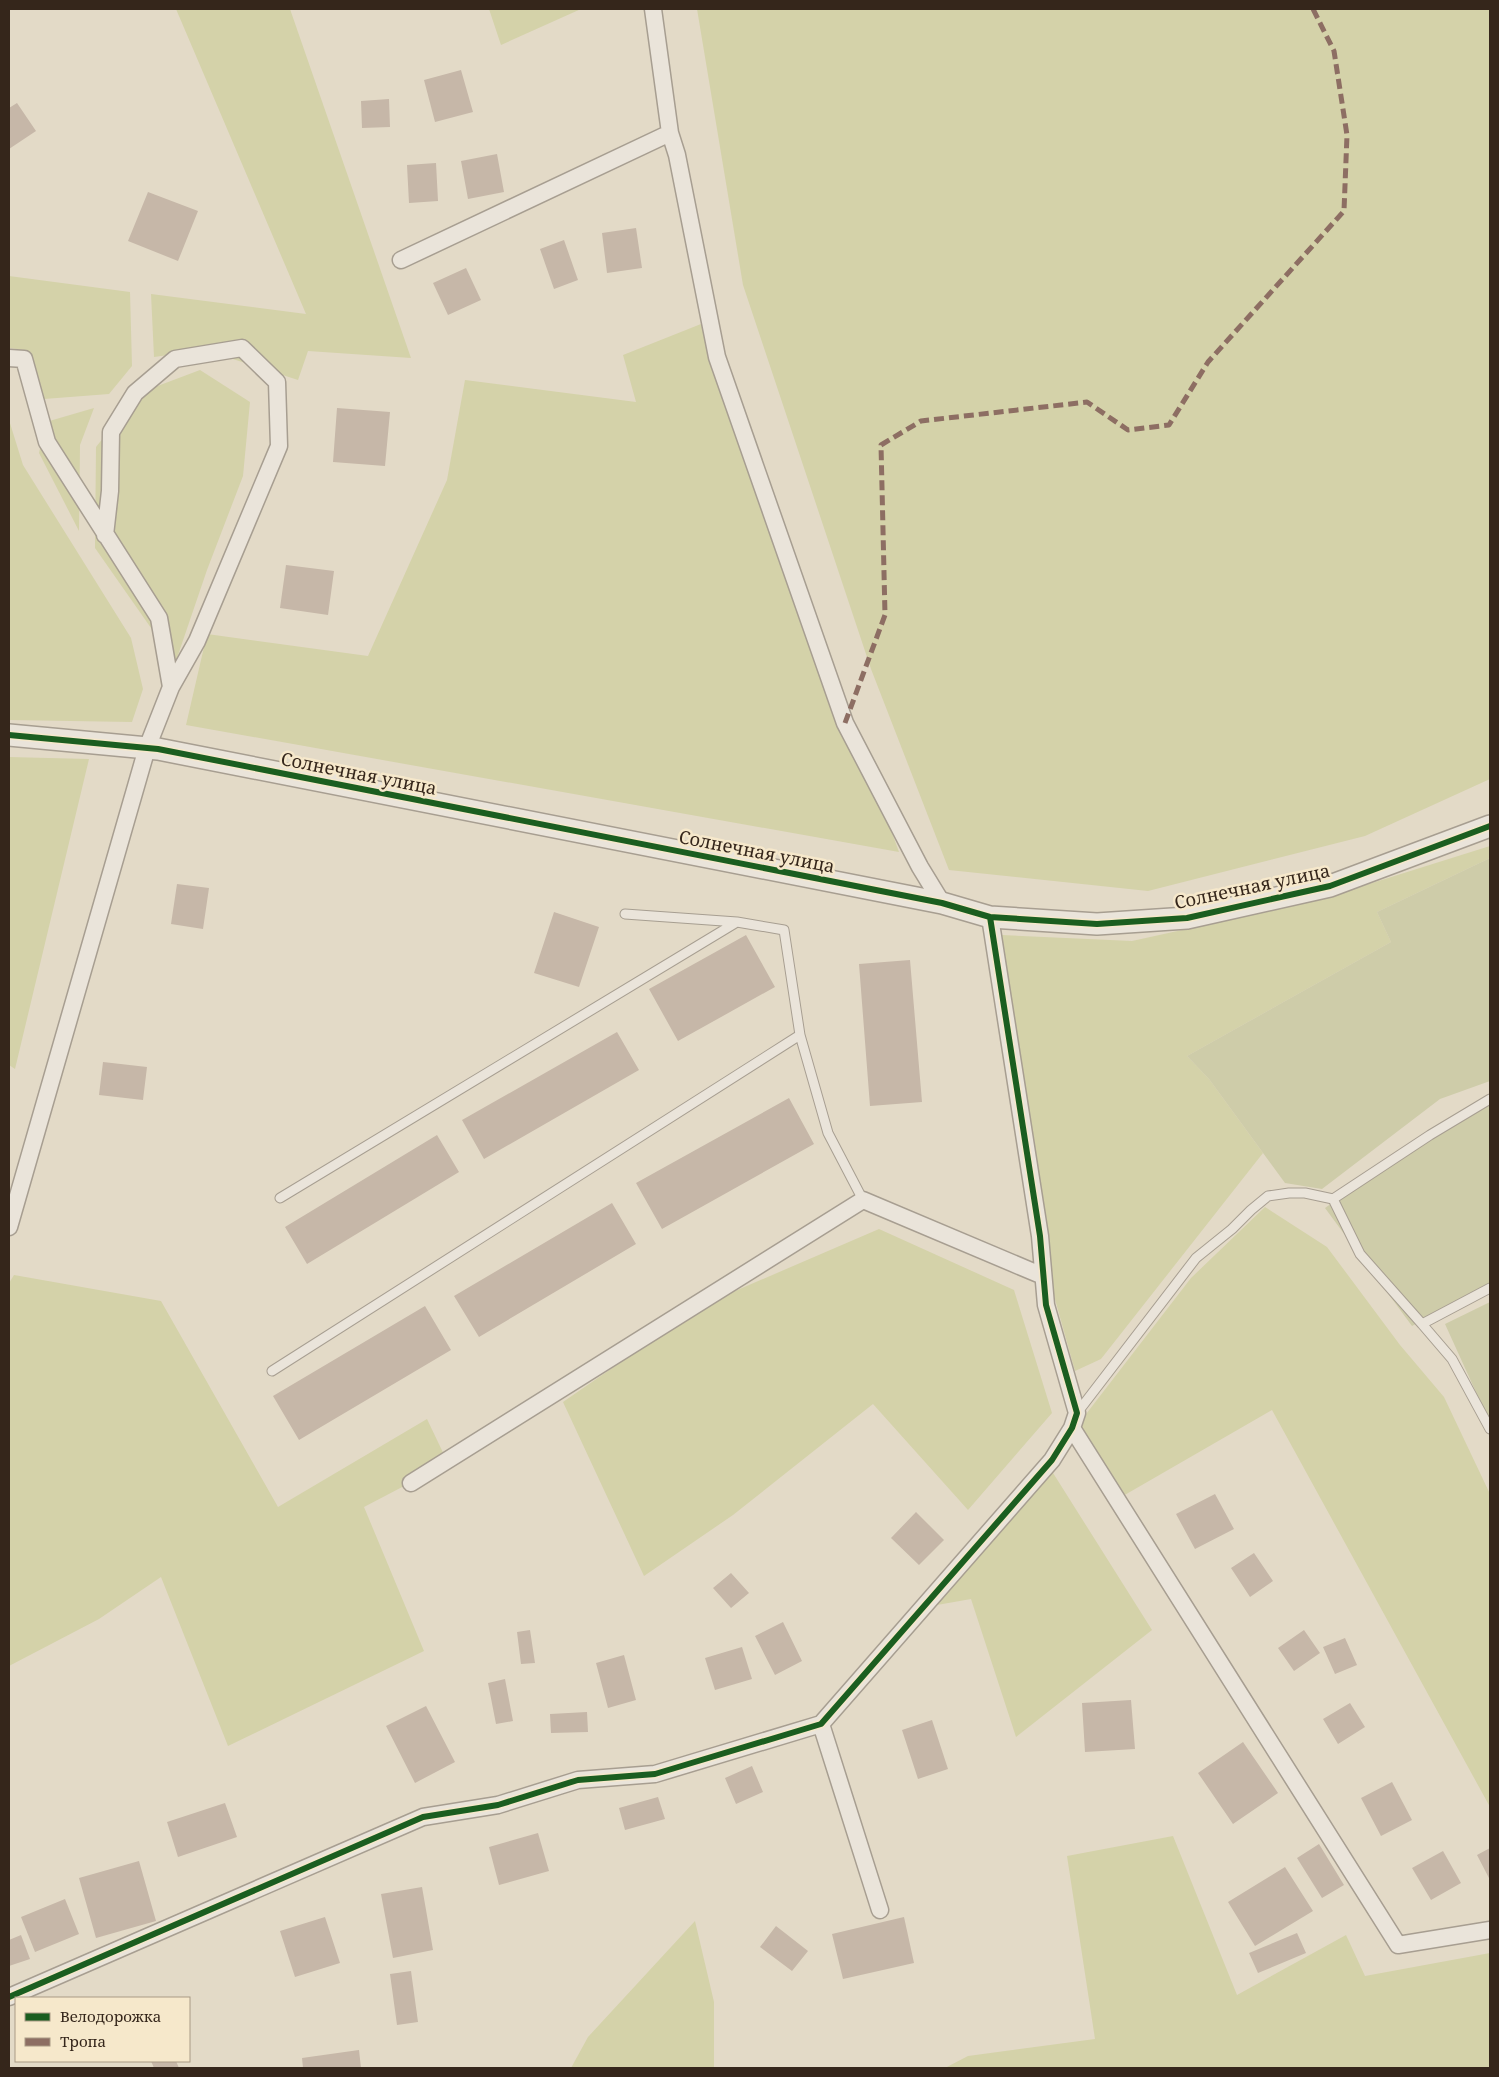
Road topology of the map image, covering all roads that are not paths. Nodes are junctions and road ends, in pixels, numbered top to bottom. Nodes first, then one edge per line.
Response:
1 (653, 9) edge
2 (670, 133) junction
3 (401, 260) dead end
4 (9, 358) edge
5 (105, 535) junction
6 (171, 687) junction
7 (9, 736) edge
8 (147, 748) junction
9 (1490, 826) edge
10 (942, 903) junction
11 (625, 914) dead end
12 (990, 917) junction
13 (737, 922) junction
14 (800, 1035) junction
15 (1490, 1099) edge
16 (280, 1198) dead end
17 (1333, 1199) junction
18 (864, 1200) junction
19 (9, 1227) edge
20 (1043, 1276) junction
21 (1490, 1288) edge
22 (1422, 1324) junction
23 (272, 1371) dead end
24 (1074, 1421) junction
25 (1490, 1429) edge
26 (411, 1482) dead end
27 (821, 1724) junction
28 (880, 1910) dead end
29 (1490, 1930) edge
30 (9, 1997) edge

1 - 2 street
2 - 3 street
2 - 10 street
4 - 5 street
5 - 6 street
5 - 6 street
6 - 8 street
7 - 8 street, Солнечная улица
8 - 10 street, Солнечная улица
8 - 19 street
9 - 12 street, Солнечная улица
10 - 12 street, Солнечная улица
11 - 13 lane
12 - 20 street
13 - 14 lane
13 - 16 lane
14 - 18 lane
14 - 23 lane
15 - 17 lane
17 - 22 lane
17 - 24 lane
18 - 20 street
18 - 26 street
20 - 24 street
21 - 22 lane
22 - 25 lane
24 - 27 street
24 - 29 street
27 - 28 street
27 - 30 street

